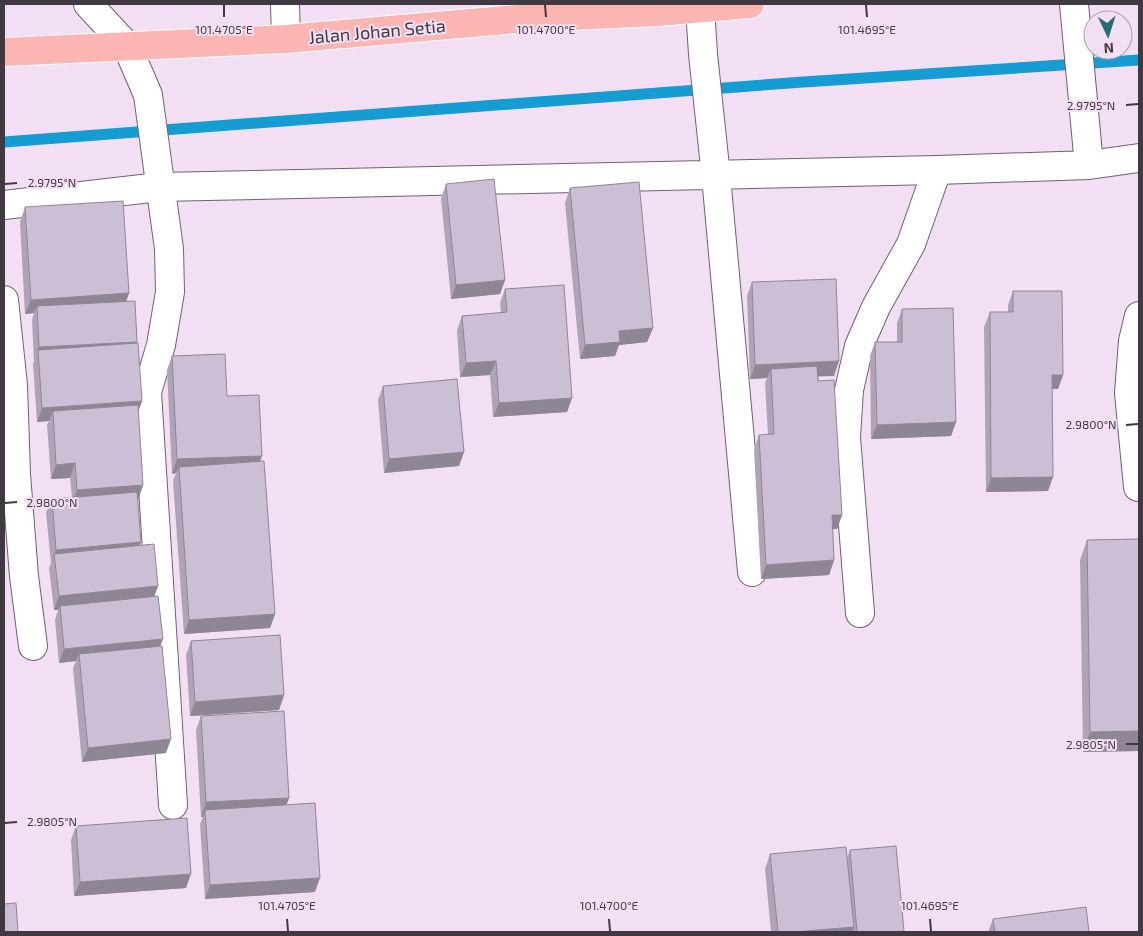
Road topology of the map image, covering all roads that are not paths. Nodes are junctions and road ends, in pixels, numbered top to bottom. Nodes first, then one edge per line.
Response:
1 (88, 4) edge
2 (285, 4) edge
3 (750, 4) edge
4 (1074, 4) edge
5 (700, 8) junction
6 (531, 11) edge
7 (286, 39) junction
8 (127, 46) junction
9 (4, 52) edge
10 (1139, 158) edge
11 (1089, 165) junction
12 (938, 170) junction
13 (716, 176) junction
14 (159, 187) junction
15 (4, 205) edge
16 (4, 300) edge
17 (1139, 316) edge
18 (1138, 487) dead end
19 (752, 572) dead end
20 (860, 613) dead end
21 (33, 646) dead end
22 (174, 805) dead end

1 - 8 street
2 - 7 street
3 - 5 main road, Jalan Johan Setia
4 - 11 street
5 - 6 main road, Jalan Johan Setia
5 - 13 street
6 - 7 main road, Jalan Johan Setia
7 - 8 main road, Jalan Johan Setia
8 - 9 main road, Jalan Johan Setia
8 - 14 street
10 - 11 street
11 - 12 street
12 - 13 street
12 - 20 street
13 - 14 street
13 - 19 street
14 - 15 street
14 - 22 street
16 - 21 street
17 - 18 street

